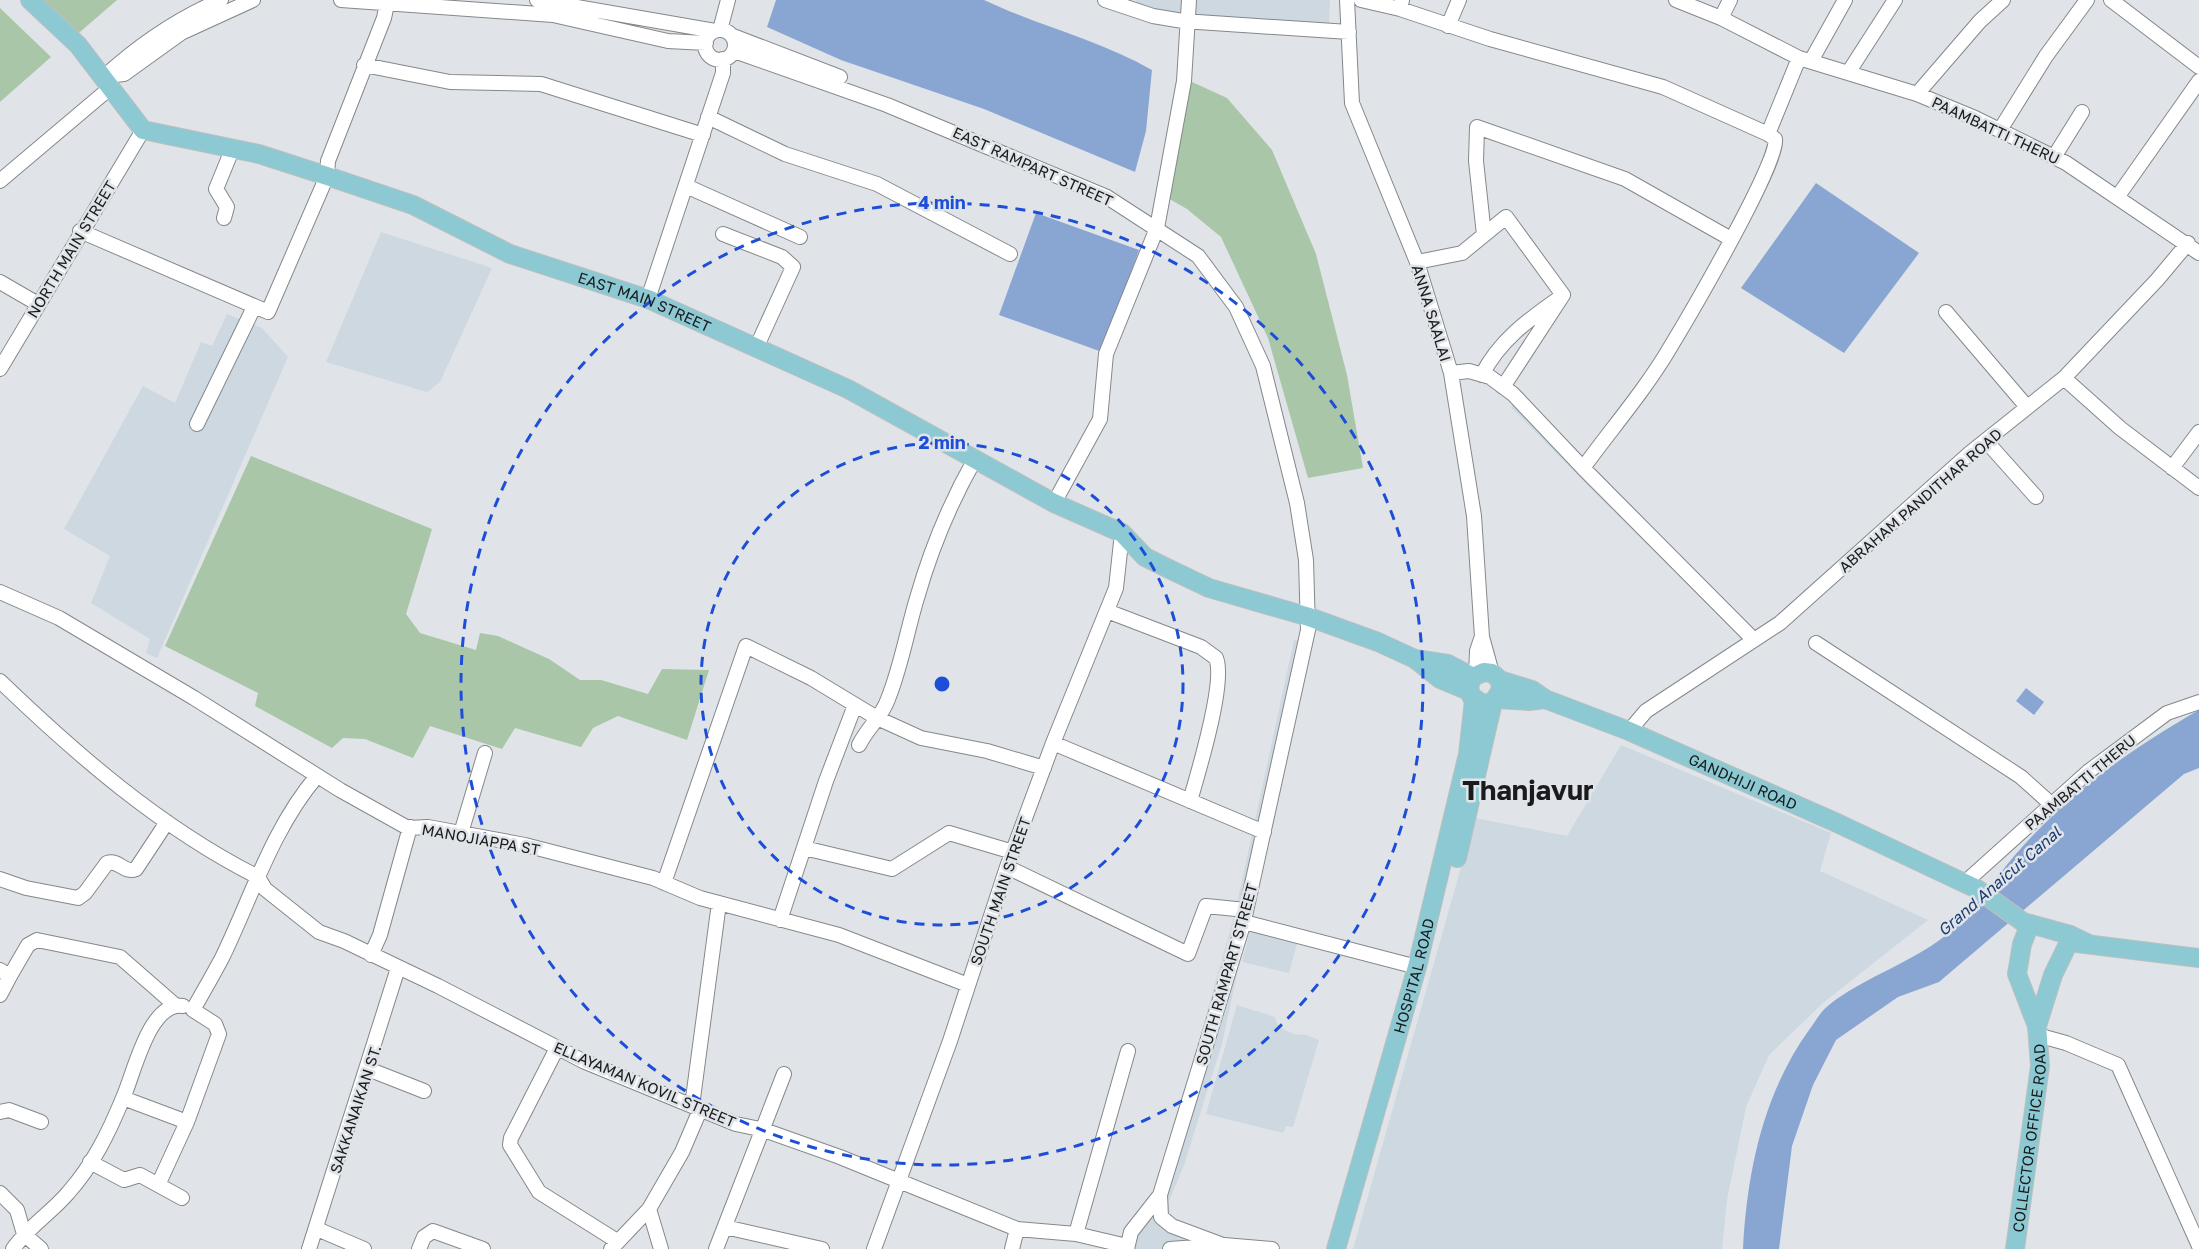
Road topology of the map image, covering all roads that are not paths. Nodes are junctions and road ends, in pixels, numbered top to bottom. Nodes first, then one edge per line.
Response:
1 (30, 0) edge
2 (220, 0) edge
3 (253, 0) edge
4 (341, 0) edge
5 (537, 0) edge
6 (728, 0) edge
7 (1105, 0) edge
8 (1190, 0) edge
9 (1347, 0) edge
10 (1361, 0) edge
11 (1459, 0) edge
12 (1676, 0) edge
13 (1730, 0) edge
14 (1845, 0) edge
15 (1895, 0) edge
16 (2003, 0) edge
17 (2087, 0) edge
18 (2111, 0) edge
19 (387, 4) junction
20 (1401, 4) edge
21 (1721, 18) junction
22 (1190, 22) junction
23 (1448, 26) junction
24 (717, 31) junction
25 (1348, 32) junction
26 (733, 36) junction
27 (706, 43) junction
28 (729, 55) junction
29 (1805, 59) junction
30 (363, 65) junction
31 (2198, 65) edge
32 (1848, 73) junction
33 (2199, 81) edge
34 (107, 82) junction
35 (1917, 94) junction
36 (2082, 112) dead end
37 (708, 117) junction
38 (143, 130) junction
39 (2000, 130) junction
40 (1768, 134) junction
41 (703, 135) junction
42 (232, 150) junction
43 (2054, 157) junction
44 (327, 176) junction
45 (0, 181) edge
46 (686, 186) junction
47 (2118, 196) junction
48 (1107, 197) junction
49 (224, 218) dead end
50 (1157, 228) junction
51 (80, 231) junction
52 (723, 234) dead end
53 (1484, 235) junction
54 (800, 237) dead end
55 (1731, 239) junction
56 (2188, 243) junction
57 (2199, 253) edge
58 (1010, 254) dead end
59 (1417, 262) junction
60 (0, 282) edge
61 (1563, 295) junction
62 (648, 299) junction
63 (38, 304) junction
64 (254, 307) junction
65 (1946, 312) dead end
66 (757, 346) junction
67 (0, 369) edge
68 (1451, 373) junction
69 (1482, 375) junction
70 (2064, 378) junction
71 (1503, 387) junction
72 (2027, 407) junction
73 (197, 424) dead end
74 (2199, 432) edge
75 (1986, 441) junction
76 (975, 459) junction
77 (1583, 468) junction
78 (2172, 468) junction
79 (2199, 488) edge
80 (2036, 497) dead end
81 (1054, 503) junction
82 (1122, 533) junction
83 (0, 592) edge
84 (1107, 611) junction
85 (1309, 617) junction
86 (1754, 640) junction
87 (1816, 643) dead end
88 (0, 681) edge
89 (1481, 683) junction
90 (1545, 699) junction
91 (1495, 701) junction
92 (2199, 702) edge
93 (855, 705) junction
94 (877, 718) junction
95 (1629, 730) junction
96 (1053, 743) junction
97 (858, 745) dead end
98 (485, 753) dead end
99 (1044, 768) junction
100 (317, 776) junction
101 (1190, 801) junction
102 (2051, 804) junction
103 (167, 822) junction
104 (410, 827) junction
105 (1264, 832) junction
106 (461, 833) junction
107 (804, 848) junction
108 (1012, 852) junction
109 (1007, 867) junction
110 (252, 874) junction
111 (0, 879) edge
112 (664, 883) junction
113 (1973, 888) junction
114 (719, 903) junction
115 (1245, 916) junction
116 (780, 920) junction
117 (2024, 927) junction
118 (2069, 939) junction
119 (375, 957) junction
120 (2199, 958) edge
121 (1418, 967) junction
122 (398, 968) junction
123 (5, 974) edge
124 (968, 985) junction
125 (0, 995) edge
126 (176, 1005) junction
127 (193, 1010) junction
128 (2037, 1031) junction
129 (557, 1048) junction
130 (1128, 1051) dead end
131 (368, 1069) junction
132 (784, 1074) dead end
133 (424, 1091) dead end
134 (123, 1098) junction
135 (696, 1108) junction
136 (0, 1112) edge
137 (41, 1122) dead end
138 (187, 1122) junction
139 (764, 1130) junction
140 (90, 1162) junction
141 (900, 1181) junction
142 (158, 1185) junction
143 (0, 1193) edge
144 (1160, 1195) junction
145 (182, 1198) dead end
146 (649, 1209) junction
147 (725, 1227) junction
148 (317, 1229) junction
149 (1017, 1230) junction
150 (24, 1234) junction
151 (1076, 1234) junction
152 (614, 1245) edge
153 (1224, 1245) junction
154 (2199, 1246) edge
155 (1127, 1248) edge
156 (13, 1249) edge
157 (41, 1249) edge
158 (309, 1249) edge
159 (364, 1249) edge
160 (419, 1249) edge
161 (483, 1249) edge
162 (661, 1249) edge
163 (716, 1249) edge
164 (822, 1249) edge
165 (874, 1249) edge
166 (1012, 1249) edge
167 (1170, 1249) edge
168 (1272, 1249) edge
169 (1336, 1249) edge
170 (1347, 1249) edge
171 (2016, 1249) edge

1 - 34 main road
2 - 34 street
3 - 34 street
4 - 19 street
5 - 24 street
6 - 24 street
7 - 22 street
8 - 22 street
9 - 25 street, ANNA SAALAI
10 - 20 street
11 - 23 street
12 - 21 street, PAAMBATTI THERU
13 - 21 street
14 - 29 street
15 - 32 street
16 - 35 street
17 - 39 street
18 - 31 street
19 - 27 street
19 - 30 street
20 - 23 street
21 - 29 street, PAAMBATTI THERU
22 - 25 street
22 - 50 street
23 - 40 street
24 - 26 street
24 - 27 street
25 - 59 street, ANNA SAALAI
26 - 28 street
26 - 48 street
27 - 28 street, EAST RAMPART STREET
28 - 37 street
28 - 48 street, EAST RAMPART STREET
29 - 32 street, PAAMBATTI THERU
29 - 40 street
30 - 41 street
30 - 44 street
32 - 35 street, PAAMBATTI THERU
33 - 47 street
34 - 38 main road
34 - 45 street
35 - 39 street, PAAMBATTI THERU
36 - 43 street
37 - 41 street
37 - 58 street
38 - 42 main road, EAST MAIN STREET
38 - 51 street, NORTH MAIN STREET
39 - 43 street, PAAMBATTI THERU
40 - 55 street
41 - 46 street
42 - 44 main road, EAST MAIN STREET
42 - 49 street
43 - 47 street, PAAMBATTI THERU
44 - 62 main road, EAST MAIN STREET
44 - 64 street
46 - 54 street
46 - 62 street
47 - 56 street, PAAMBATTI THERU
48 - 50 street, EAST RAMPART STREET
50 - 81 street
50 - 85 street, EAST RAMPART STREET
51 - 63 street, NORTH MAIN STREET
51 - 64 street
52 - 66 street
53 - 55 street
53 - 59 street
53 - 61 street
55 - 77 street
56 - 57 street, PAAMBATTI THERU
56 - 70 street, ABRAHAM PANDITHAR ROAD
59 - 68 street, ANNA SAALAI
60 - 63 street
61 - 69 street
61 - 71 street
62 - 66 main road, EAST MAIN STREET
63 - 67 street, NORTH MAIN STREET
64 - 73 street
65 - 72 street
66 - 76 main road, EAST MAIN STREET
68 - 69 street
68 - 89 street, ANNA SAALAI
69 - 71 street
70 - 72 street, ABRAHAM PANDITHAR ROAD
70 - 78 street
71 - 77 street
72 - 75 street, ABRAHAM PANDITHAR ROAD
74 - 78 street
75 - 80 street
75 - 86 street, ABRAHAM PANDITHAR ROAD
76 - 81 main road, EAST MAIN STREET
76 - 94 street
77 - 86 street
78 - 79 street
81 - 82 main road, EAST MAIN STREET
82 - 84 street, SOUTH MAIN STREET
82 - 85 main road
83 - 100 street, MANOJIAPPA ST
84 - 96 street, SOUTH MAIN STREET
84 - 101 street
85 - 89 main road
85 - 105 street, SOUTH RAMPART STREET
86 - 95 street, ABRAHAM PANDITHAR ROAD
87 - 102 street
88 - 103 street, ELLAYAMAN KOVIL STREET
89 - 90 main road, GANDHIJI ROAD
89 - 91 main road, GANDHIJI ROAD
89 - 121 main road, HOSPITAL ROAD
90 - 91 main road, GANDHIJI ROAD
90 - 95 main road, GANDHIJI ROAD
91 - 170 main road, HOSPITAL ROAD
92 - 102 street, PAAMBATTI THERU
93 - 94 street
93 - 107 street
93 - 112 street
94 - 97 street
94 - 99 street
95 - 113 main road, GANDHIJI ROAD
96 - 99 street, SOUTH MAIN STREET
96 - 101 street
98 - 106 street
99 - 108 street, SOUTH MAIN STREET
100 - 104 street, MANOJIAPPA ST
100 - 110 street
101 - 105 street
102 - 113 street, PAAMBATTI THERU
103 - 110 street, ELLAYAMAN KOVIL STREET
103 - 111 street
104 - 106 street, MANOJIAPPA ST
104 - 119 street
105 - 115 street, SOUTH RAMPART STREET
106 - 112 street, MANOJIAPPA ST
107 - 108 street
107 - 116 street
108 - 109 street, SOUTH MAIN STREET
109 - 115 street
109 - 124 street, SOUTH MAIN STREET
110 - 119 street, ELLAYAMAN KOVIL STREET
110 - 127 street
112 - 114 street, MANOJIAPPA ST
113 - 117 main road, GANDHIJI ROAD
114 - 116 street, MANOJIAPPA ST
114 - 135 street
115 - 121 street
115 - 144 street, SOUTH RAMPART STREET
116 - 124 street, MANOJIAPPA ST
117 - 118 main road
117 - 128 main road, COLLECTOR OFFICE ROAD
118 - 120 main road
118 - 128 main road, COLLECTOR OFFICE ROAD
119 - 122 street, ELLAYAMAN KOVIL STREET
121 - 169 main road, HOSPITAL ROAD
122 - 129 street, ELLAYAMAN KOVIL STREET
122 - 131 street, SAKKANAIKAN ST.
123 - 125 street
123 - 126 street
124 - 141 street, SOUTH MAIN STREET
126 - 127 street
126 - 134 street
127 - 138 street
128 - 154 street
128 - 171 main road, COLLECTOR OFFICE ROAD
129 - 135 street, ELLAYAMAN KOVIL STREET
129 - 152 street
130 - 151 street
131 - 133 street
131 - 148 street, SAKKANAIKAN ST.
132 - 139 street
134 - 138 street
134 - 140 street
135 - 139 street, ELLAYAMAN KOVIL STREET
135 - 146 street
136 - 137 street
138 - 142 street
139 - 141 street, ELLAYAMAN KOVIL STREET
139 - 147 street
140 - 142 street
140 - 150 street
141 - 149 street, ELLAYAMAN KOVIL STREET
141 - 165 street, SOUTH MAIN STREET
142 - 145 street
143 - 150 street
144 - 153 street
144 - 155 street, SOUTH RAMPART STREET
146 - 152 street
146 - 162 street
147 - 163 street
147 - 164 street
148 - 158 street, SAKKANAIKAN ST.
148 - 159 street
149 - 151 street, ELLAYAMAN KOVIL STREET
149 - 166 street
150 - 156 street
150 - 157 street
151 - 155 street, ELLAYAMAN KOVIL STREET
153 - 167 street
153 - 168 street
160 - 161 street

